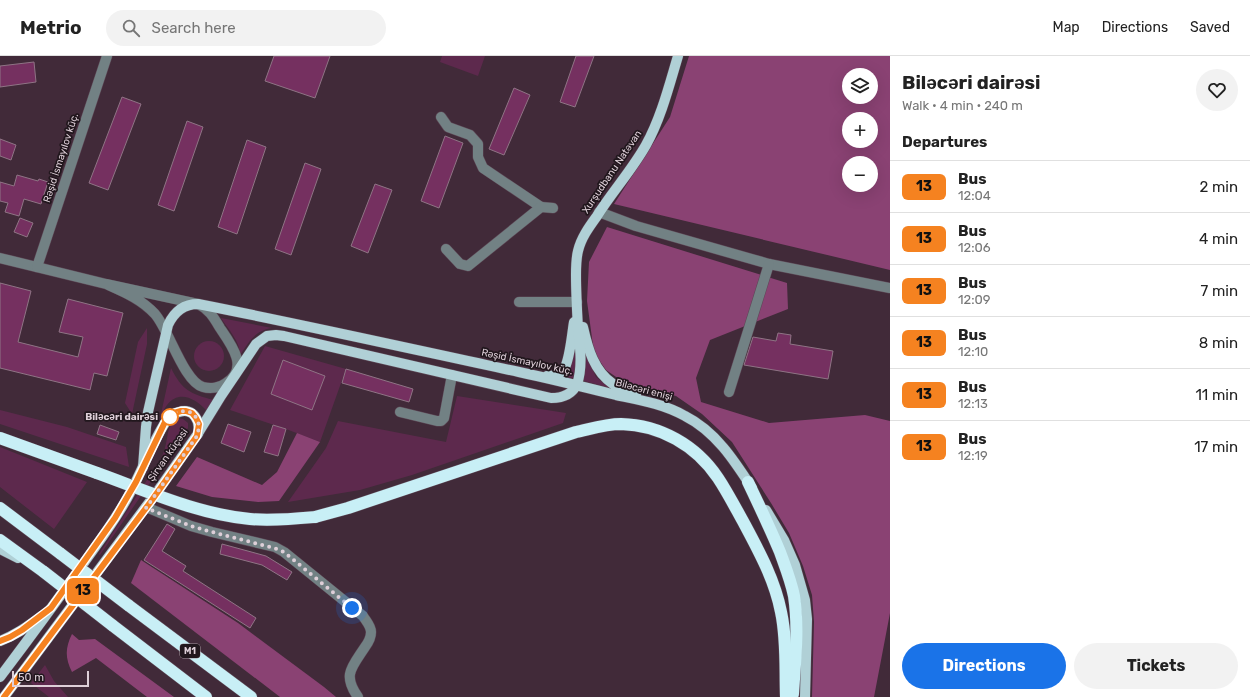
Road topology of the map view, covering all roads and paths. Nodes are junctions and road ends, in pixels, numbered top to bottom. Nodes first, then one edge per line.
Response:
1 (107, 56) edge
2 (678, 56) edge
3 (441, 117) dead end
4 (541, 207) junction
5 (553, 208) dead end
6 (599, 212) junction
7 (446, 249) dead end
8 (0, 258) edge
9 (769, 264) junction
10 (37, 267) junction
11 (106, 284) junction
12 (890, 288) edge
13 (519, 302) dead end
14 (577, 302) junction
15 (198, 304) junction
16 (166, 332) junction
17 (284, 336) joint
18 (452, 375) junction
19 (234, 377) junction
20 (542, 377) junction
21 (576, 384) junction
22 (728, 392) dead end
23 (656, 404) junction
24 (400, 412) dead end
25 (197, 436) junction
26 (0, 438) edge
27 (143, 467) junction
28 (748, 482) junction
29 (0, 508) edge
30 (146, 508) junction
31 (0, 540) edge
32 (0, 549) edge
33 (44, 572) junction
34 (51, 608) junction
35 (0, 641) edge
36 (0, 677) edge
37 (4, 697) edge
38 (206, 697) edge
39 (251, 697) edge
40 (358, 697) edge
41 (786, 697) edge
42 (792, 697) edge
43 (805, 697) edge

1 - 10 street, Rəşid İsmayılov küç.
2 - 6 main road, Xurşudbanu Natəvan
3 - 4 street
4 - 5 street
4 - 7 street
6 - 9 street
6 - 14 main road, Xurşudbanu Natəvan
8 - 10 street
9 - 12 street
9 - 22 street
10 - 11 street
11 - 15 street
11 - 16 street
13 - 14 street
14 - 20 main road
14 - 21 main road
14 - 23 main road
15 - 16 main road
15 - 19 street
15 - 20 main road, Rəşid İsmayılov küç.
16 - 19 street
16 - 27 main road, Şirvan küçəsi
17 - 18 main road, Rəşid İsmayılov küç.
17 - 19 main road, Şirvan küçəsi
18 - 21 main road, Rəşid İsmayılov küç.
18 - 24 street
19 - 25 main road, Şirvan küçəsi
20 - 21 main road, Rəşid İsmayılov küç.
21 - 23 main road, Biləcəri enişi
23 - 28 main road, Biləcəri enişi
25 - 27 main road
25 - 30 main road, Şirvan küçəsi
26 - 41 highway, bridge
27 - 34 main road, Şirvan küçəsi
28 - 42 highway
28 - 43 main road, Biləcəri enişi
29 - 39 highway, M1, bridge
30 - 37 main road, Şirvan küçəsi
30 - 40 street
31 - 33 highway
32 - 33 main road
33 - 38 highway, bridge
34 - 35 main road
34 - 36 main road, Şirvan küçəsi

